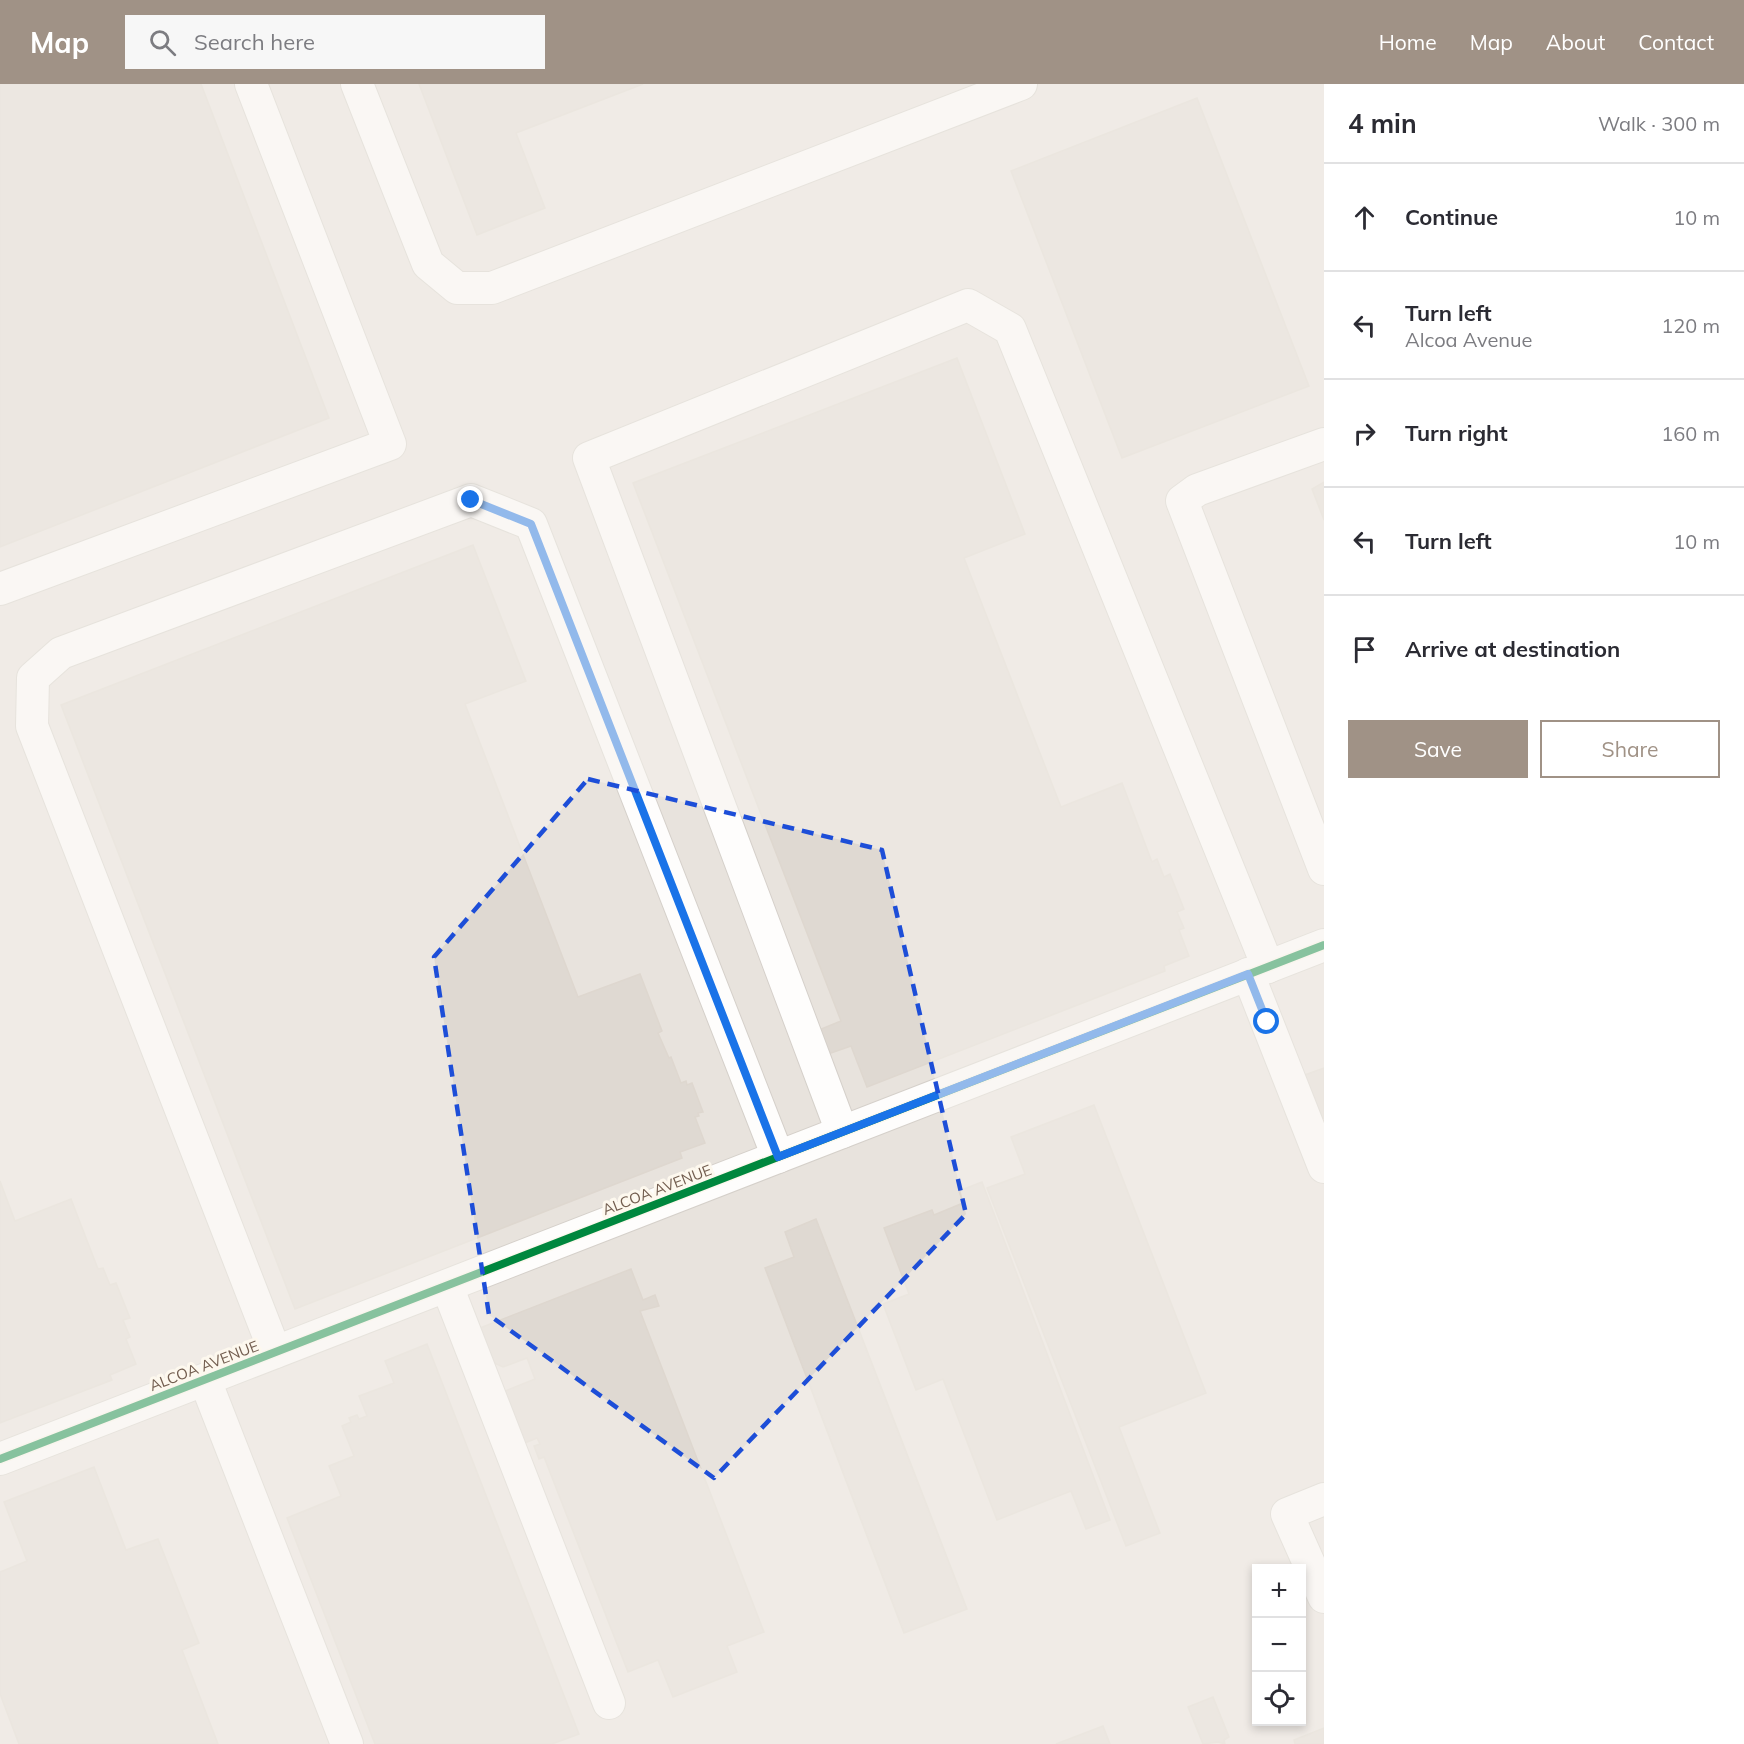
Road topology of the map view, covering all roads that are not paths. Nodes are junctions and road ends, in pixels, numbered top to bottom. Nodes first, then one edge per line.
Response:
1 (251, 84) edge
2 (357, 84) edge
3 (1021, 84) edge
4 (1324, 444) edge
5 (0, 589) edge
6 (1324, 869) edge
7 (1324, 945) edge
8 (1258, 970) junction
9 (842, 1132) junction
10 (778, 1157) junction
11 (1324, 1167) edge
12 (447, 1286) junction
13 (275, 1352) junction
14 (205, 1380) junction
15 (0, 1459) edge
16 (1324, 1499) edge
17 (1324, 1597) edge
18 (609, 1702) dead end
19 (347, 1744) edge

1 - 5 street
2 - 3 street
4 - 6 street
7 - 8 street, ALCOA AVENUE
8 - 9 street, ALCOA AVENUE
8 - 9 street
8 - 11 street
9 - 10 street, ALCOA AVENUE
10 - 12 street, ALCOA AVENUE
10 - 13 street
12 - 13 street, ALCOA AVENUE
12 - 18 street
13 - 14 street, ALCOA AVENUE
14 - 15 street, ALCOA AVENUE
14 - 19 street
16 - 17 street

